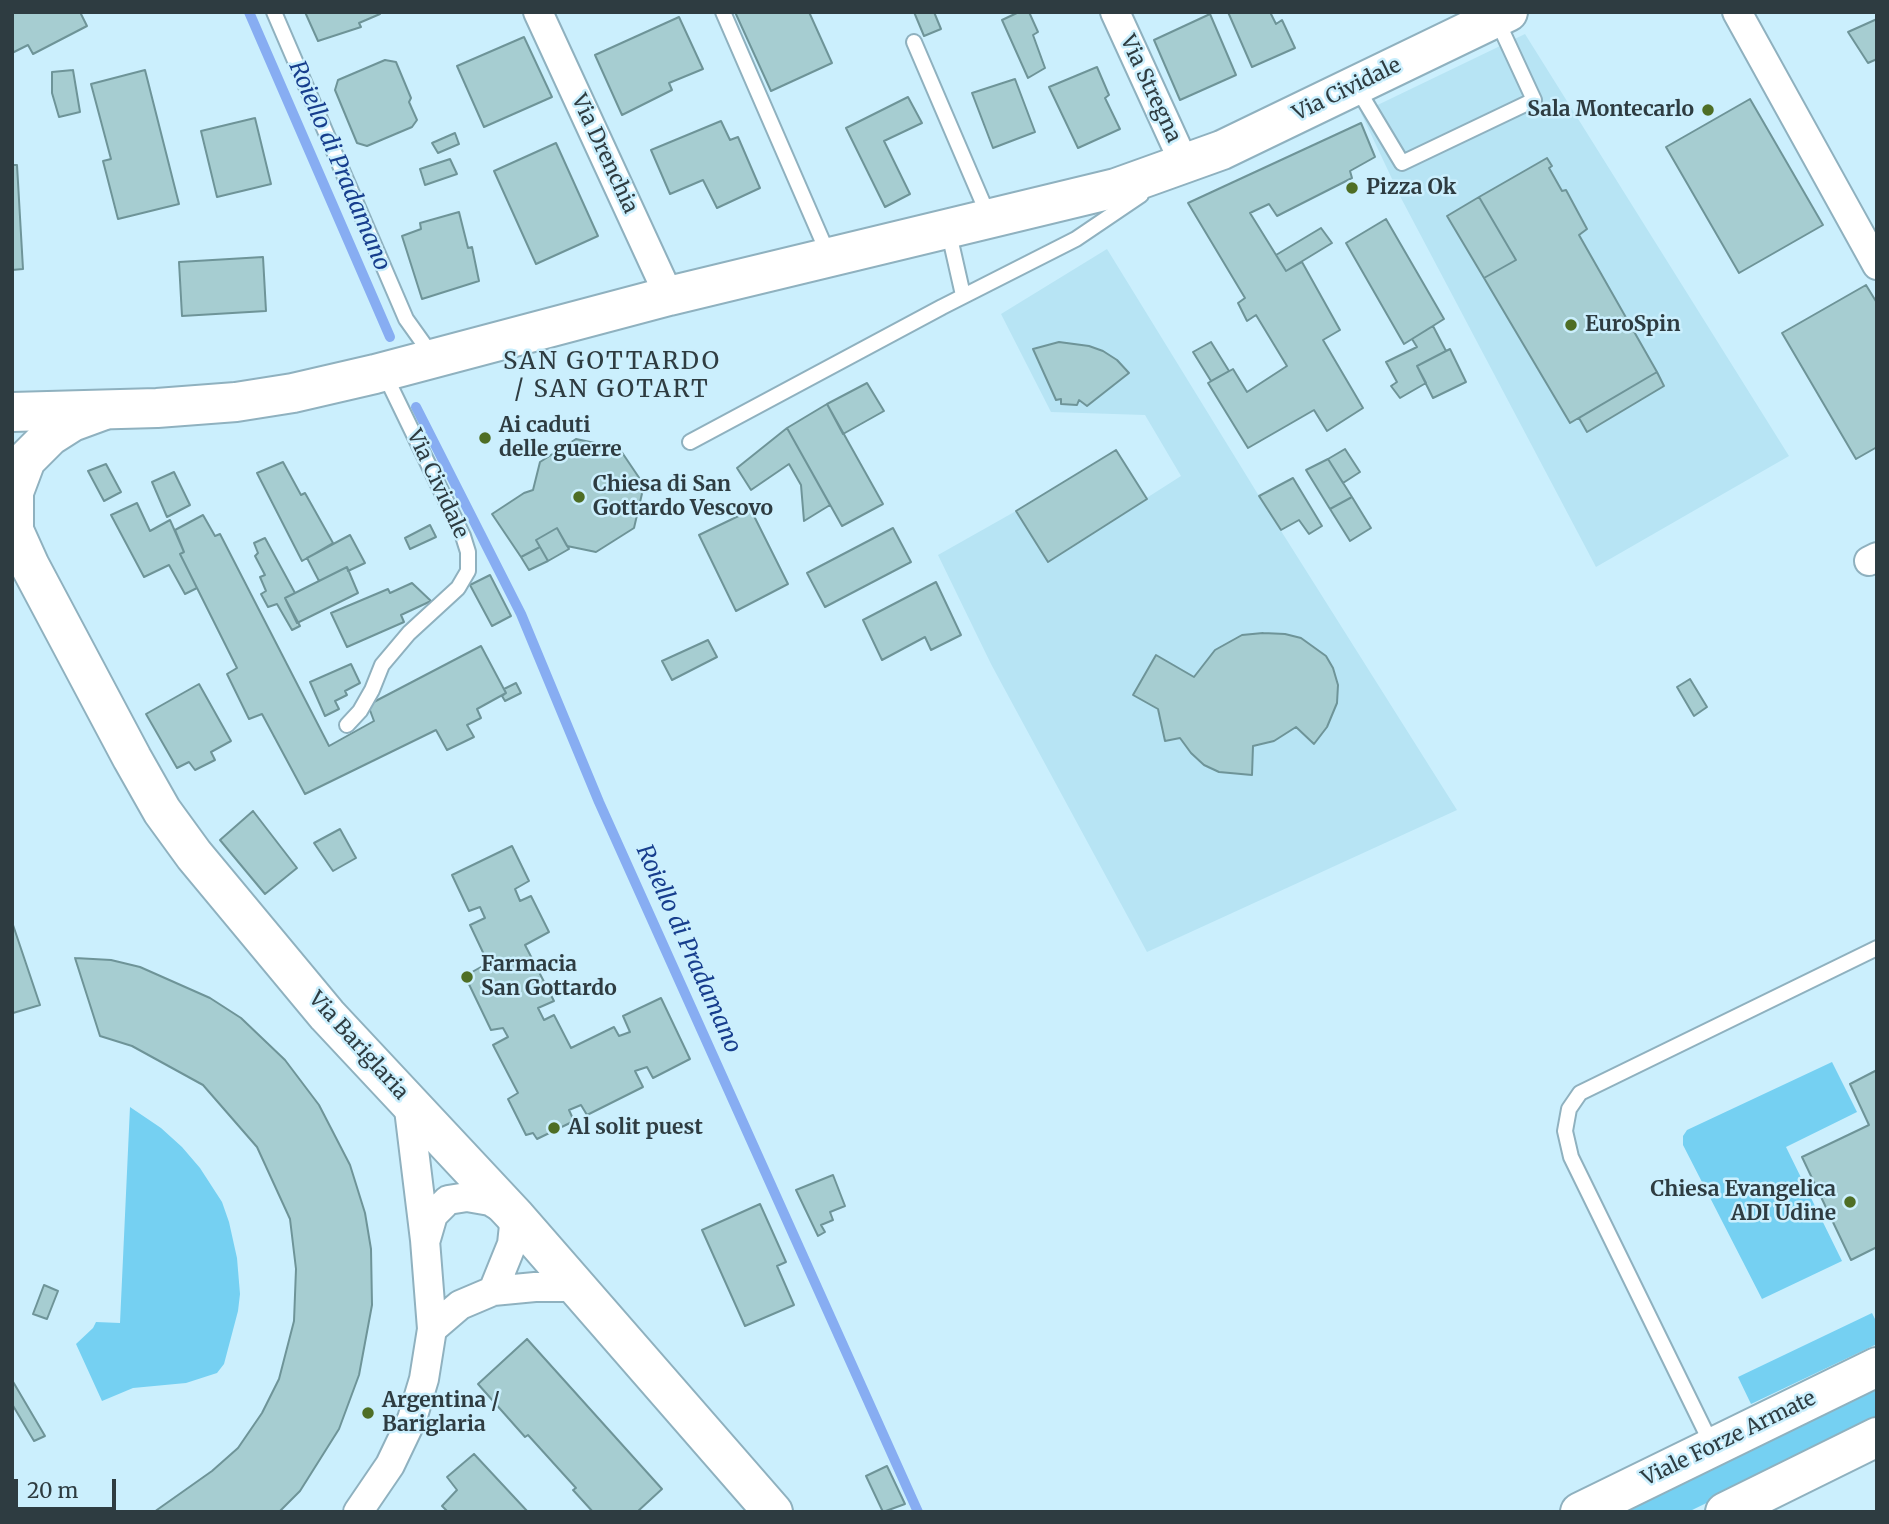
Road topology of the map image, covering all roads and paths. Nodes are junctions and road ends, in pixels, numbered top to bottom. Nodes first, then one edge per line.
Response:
1 (274, 12) edge
2 (538, 12) edge
3 (723, 12) edge
4 (1115, 12) edge
5 (1737, 12) edge
6 (1502, 15) edge
7 (914, 41) dead end
8 (1355, 86) junction
9 (1185, 165) junction
10 (989, 218) junction
11 (947, 228) junction
12 (830, 257) junction
13 (1877, 265) edge
14 (964, 295) junction
15 (669, 296) junction
16 (430, 359) junction
17 (383, 372) junction
18 (102, 411) junction
19 (12, 412) edge
20 (690, 442) dead end
21 (13, 528) edge
22 (21, 567) edge
23 (347, 725) dead end
24 (1877, 948) edge
25 (408, 1101) junction
26 (515, 1216) junction
27 (425, 1240) junction
28 (575, 1287) junction
29 (493, 1291) junction
30 (432, 1329) junction
31 (1877, 1367) edge
32 (1877, 1437) edge
33 (1713, 1447) junction
34 (358, 1512) edge
35 (773, 1512) edge
36 (1580, 1512) edge
37 (1725, 1512) edge

1 - 16 lane
2 - 15 street, Via Drenchia
3 - 12 lane
4 - 9 street, Via Stregna
5 - 13 street
6 - 8 street, Via Cividale
6 - 8 lane
7 - 10 lane
8 - 9 street, Via Cividale
9 - 10 street, Via Cividale
9 - 14 lane, Via Cividale
10 - 11 street, Via Cividale
11 - 12 street, Via Cividale
11 - 14 lane
12 - 15 street, Via Cividale
14 - 20 lane, Via Cividale
15 - 16 street, Via Cividale
16 - 17 street, Via Cividale
17 - 18 street, Via Cividale
17 - 23 lane, Via Cividale
18 - 19 street, Via Cividale
18 - 21 street, Via Bariglaria
21 - 22 street, Via Bariglaria
22 - 25 street, Via Bariglaria
24 - 33 lane
25 - 26 street, Via Bariglaria
25 - 27 street
26 - 27 street
26 - 28 street, Via Bariglaria
26 - 29 street
27 - 30 street
28 - 29 street
28 - 35 street, Via Bariglaria
29 - 30 street
30 - 34 street
31 - 33 street, Viale Forze Armate
32 - 37 street
33 - 36 street, Viale Forze Armate

